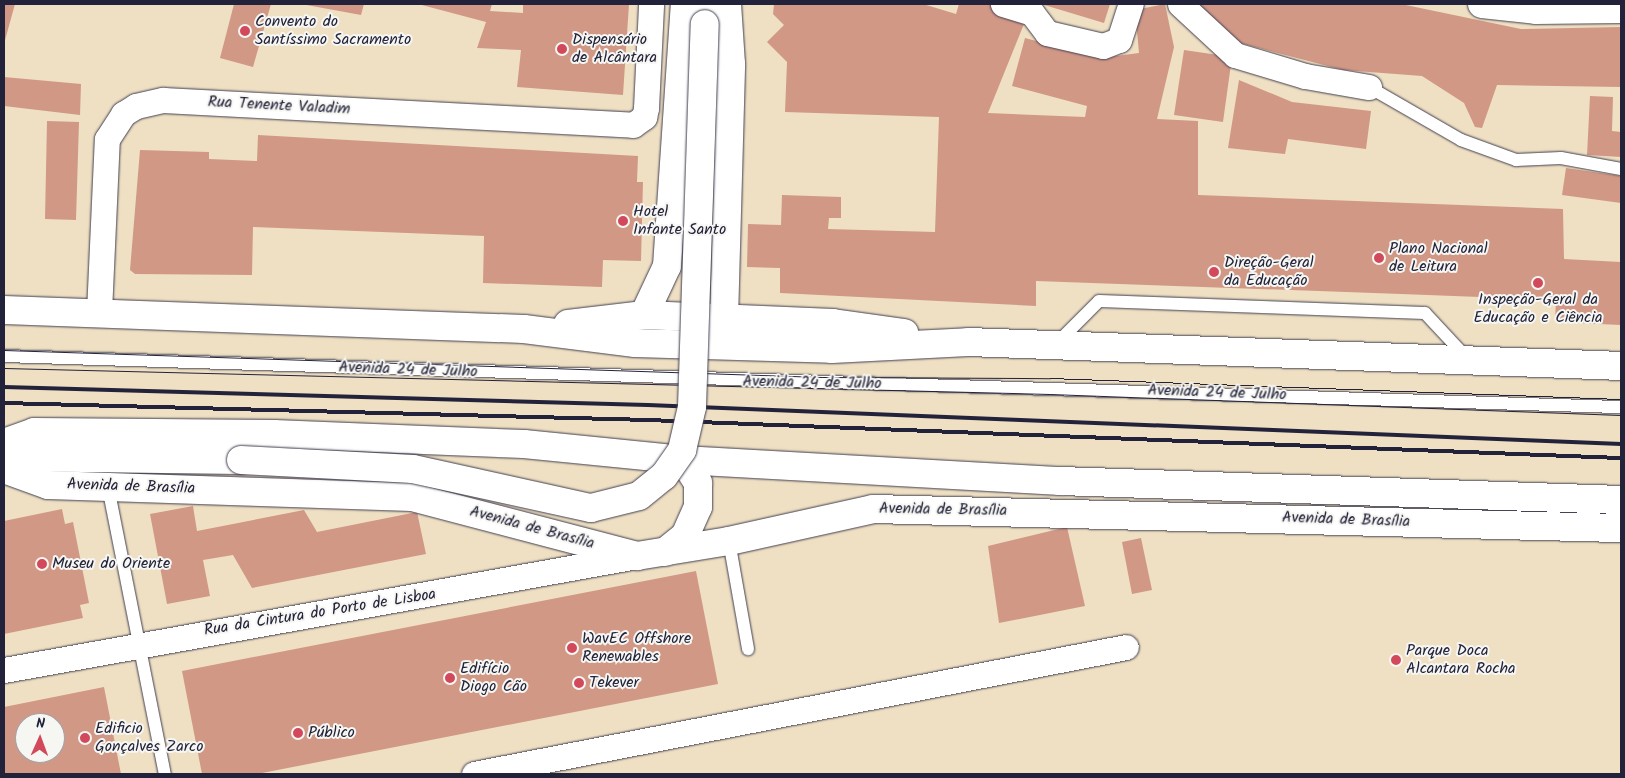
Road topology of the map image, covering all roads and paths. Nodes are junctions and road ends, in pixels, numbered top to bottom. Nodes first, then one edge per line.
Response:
1 (651, 4) edge
2 (685, 4) edge
3 (727, 4) edge
4 (1002, 4) edge
5 (1131, 4) edge
6 (1180, 4) edge
7 (1482, 4) edge
8 (1621, 9) edge
9 (705, 14) edge
10 (1369, 87) joint
11 (1621, 169) edge
12 (8, 309) edge
13 (99, 312) junction
14 (644, 315) junction
15 (724, 319) junction
16 (524, 328) junction
17 (968, 342) junction
18 (635, 343) junction
19 (1055, 345) junction
20 (4, 356) edge
21 (1471, 361) junction
22 (1621, 366) edge
23 (1621, 408) edge
24 (4, 443) edge
25 (4, 457) edge
26 (683, 460) junction
27 (4, 469) edge
28 (1060, 481) junction
29 (108, 487) junction
30 (1485, 496) junction
31 (1621, 500) edge
32 (1059, 512) junction
33 (1484, 524) junction
34 (1621, 528) edge
35 (729, 541) junction
36 (665, 552) junction
37 (637, 556) junction
38 (141, 643) junction
39 (1126, 647) dead end
40 (748, 649) dead end
41 (4, 670) edge
42 (165, 774) edge
43 (474, 774) edge

1 - 13 street, Rua Tenente Valadim
2 - 14 main road
3 - 15 main road
4 - 5 street
6 - 10 street
7 - 8 main road
9 - 25 main road, bridge
10 - 11 lane
12 - 13 main road
13 - 16 main road
14 - 15 main road
14 - 16 main road
15 - 17 main road
15 - 18 main road
16 - 18 main road
17 - 18 main road
17 - 19 main road
19 - 21 main road
19 - 21 lane
20 - 23 lane, Avenida 24 de Julho
21 - 22 main road
24 - 26 main road, Avenida de Brasília
26 - 28 main road, Avenida de Brasília
26 - 36 main road
27 - 29 main road, Avenida de Brasília
28 - 30 main road, Avenida de Brasília
28 - 32 main road
29 - 37 main road, Avenida de Brasília
29 - 38 lane
30 - 31 main road, Avenida de Brasília
30 - 33 main road
32 - 33 main road, Avenida de Brasília
32 - 35 main road, Avenida de Brasília
33 - 34 main road, Avenida de Brasília
35 - 36 main road, Avenida de Brasília
35 - 40 lane
36 - 37 main road, Avenida de Brasília
37 - 38 street, Rua da Cintura do Porto de Lisboa
38 - 41 street, Rua da Cintura do Porto de Lisboa
38 - 42 lane
39 - 43 street

